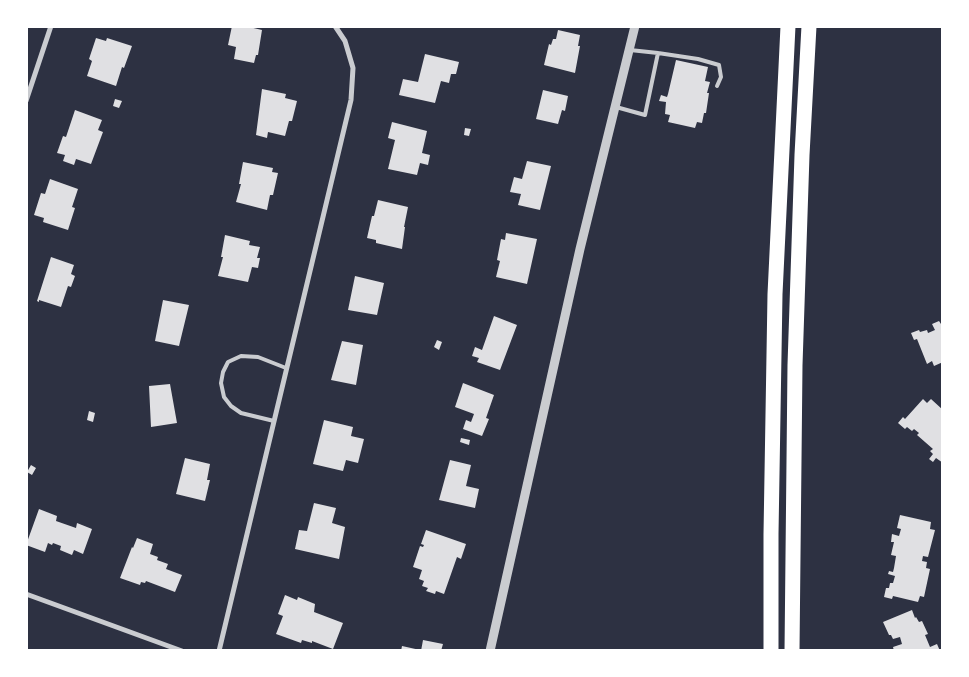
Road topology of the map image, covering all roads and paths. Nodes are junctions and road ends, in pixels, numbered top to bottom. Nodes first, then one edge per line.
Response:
1 (51, 26) edge
2 (335, 26) edge
3 (635, 26) edge
4 (788, 26) edge
5 (809, 26) edge
6 (630, 50) junction
7 (658, 53) junction
8 (717, 86) dead end
9 (26, 101) edge
10 (616, 106) junction
11 (286, 368) junction
12 (274, 421) junction
13 (26, 594) edge
14 (182, 651) edge
15 (219, 651) edge
16 (490, 651) edge
17 (770, 651) edge
18 (792, 651) edge

1 - 9 street
2 - 11 street
3 - 6 street
4 - 17 highway
5 - 18 highway
6 - 7 lane
6 - 10 street
7 - 8 lane
7 - 10 lane
10 - 16 street
11 - 12 street
11 - 12 lane
12 - 15 street
13 - 14 street

